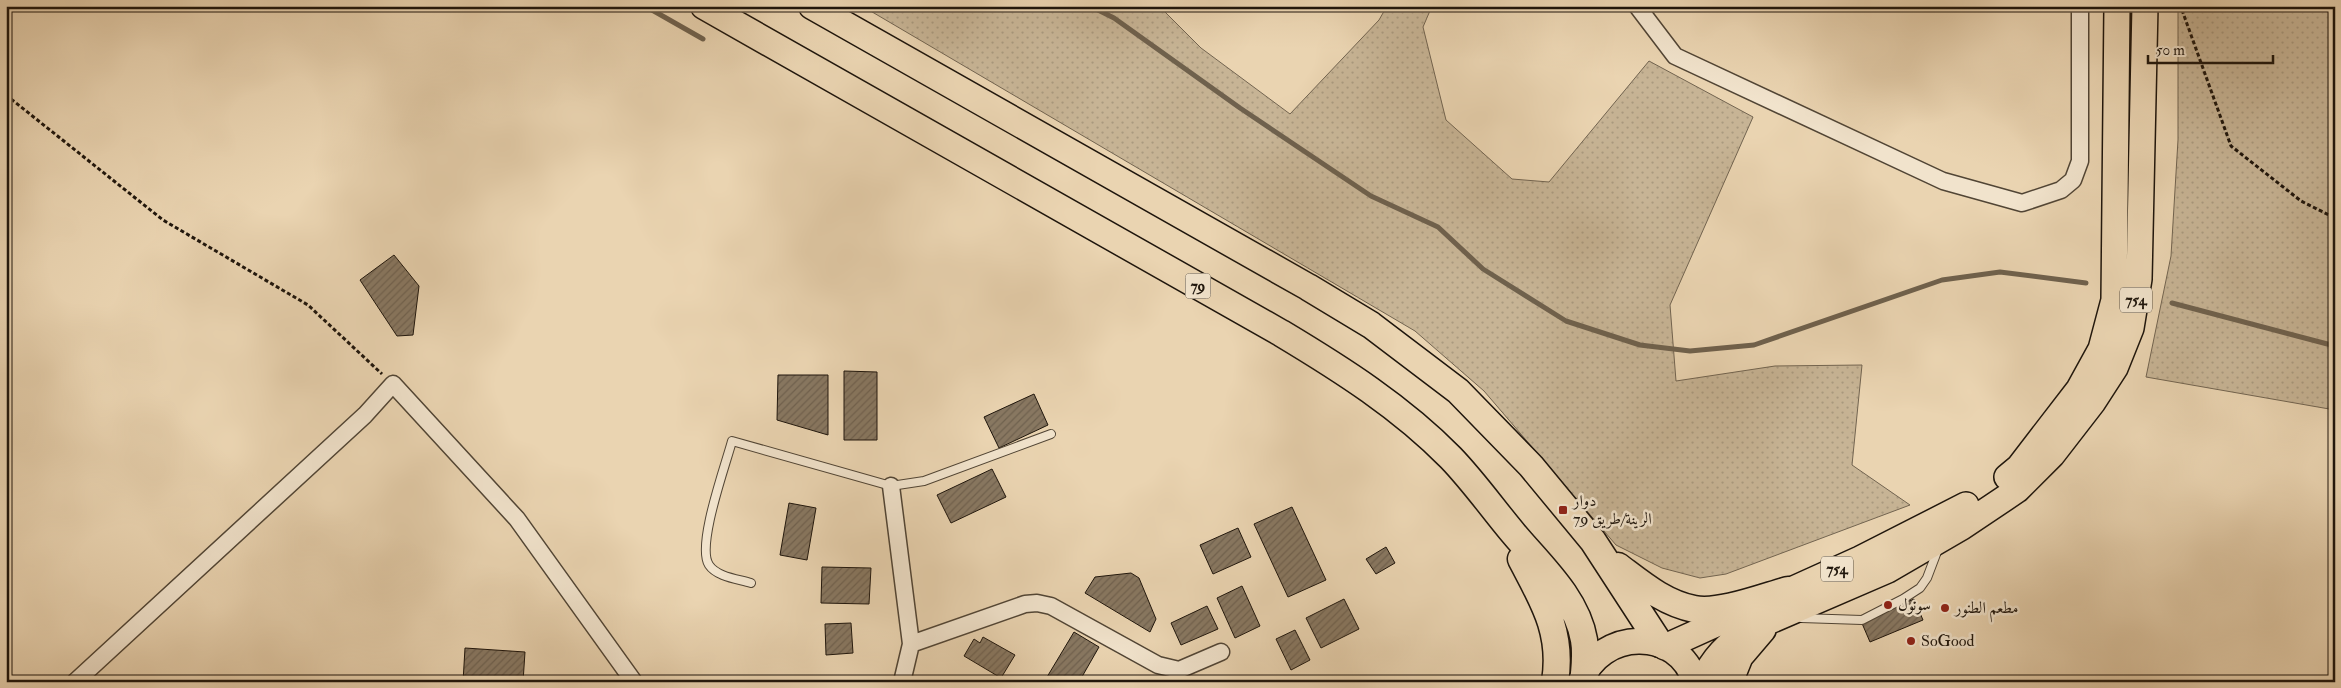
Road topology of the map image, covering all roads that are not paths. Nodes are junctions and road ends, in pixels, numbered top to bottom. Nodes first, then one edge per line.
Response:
1 (704, 6) edge
2 (812, 6) edge
3 (1637, 6) edge
4 (2080, 6) edge
5 (2117, 6) edge
6 (2145, 6) edge
7 (1051, 434) dead end
8 (891, 486) junction
9 (1499, 516) junction
10 (1941, 540) junction
11 (1602, 553) junction
12 (751, 583) dead end
13 (1788, 590) junction
14 (1774, 620) junction
15 (911, 644) junction
16 (1663, 645) junction
17 (1221, 652) dead end
18 (1582, 678) edge
19 (75, 682) edge
20 (634, 682) edge
21 (902, 682) edge
22 (1555, 682) edge
23 (1695, 682) edge
24 (1702, 682) edge
25 (1730, 682) edge

1 - 9 highway, 79
2 - 11 highway
3 - 4 street
5 - 13 main road, 754
6 - 10 main road, 754
7 - 8 lane
8 - 12 lane
8 - 15 street
9 - 18 highway, 79
9 - 22 highway
10 - 14 main road, 754
10 - 14 lane
11 - 13 highway
11 - 16 highway
13 - 16 main road, 754
14 - 24 main road, 754
14 - 25 main road
15 - 17 street
15 - 21 street
16 - 18 main road
16 - 23 main road
19 - 20 street

